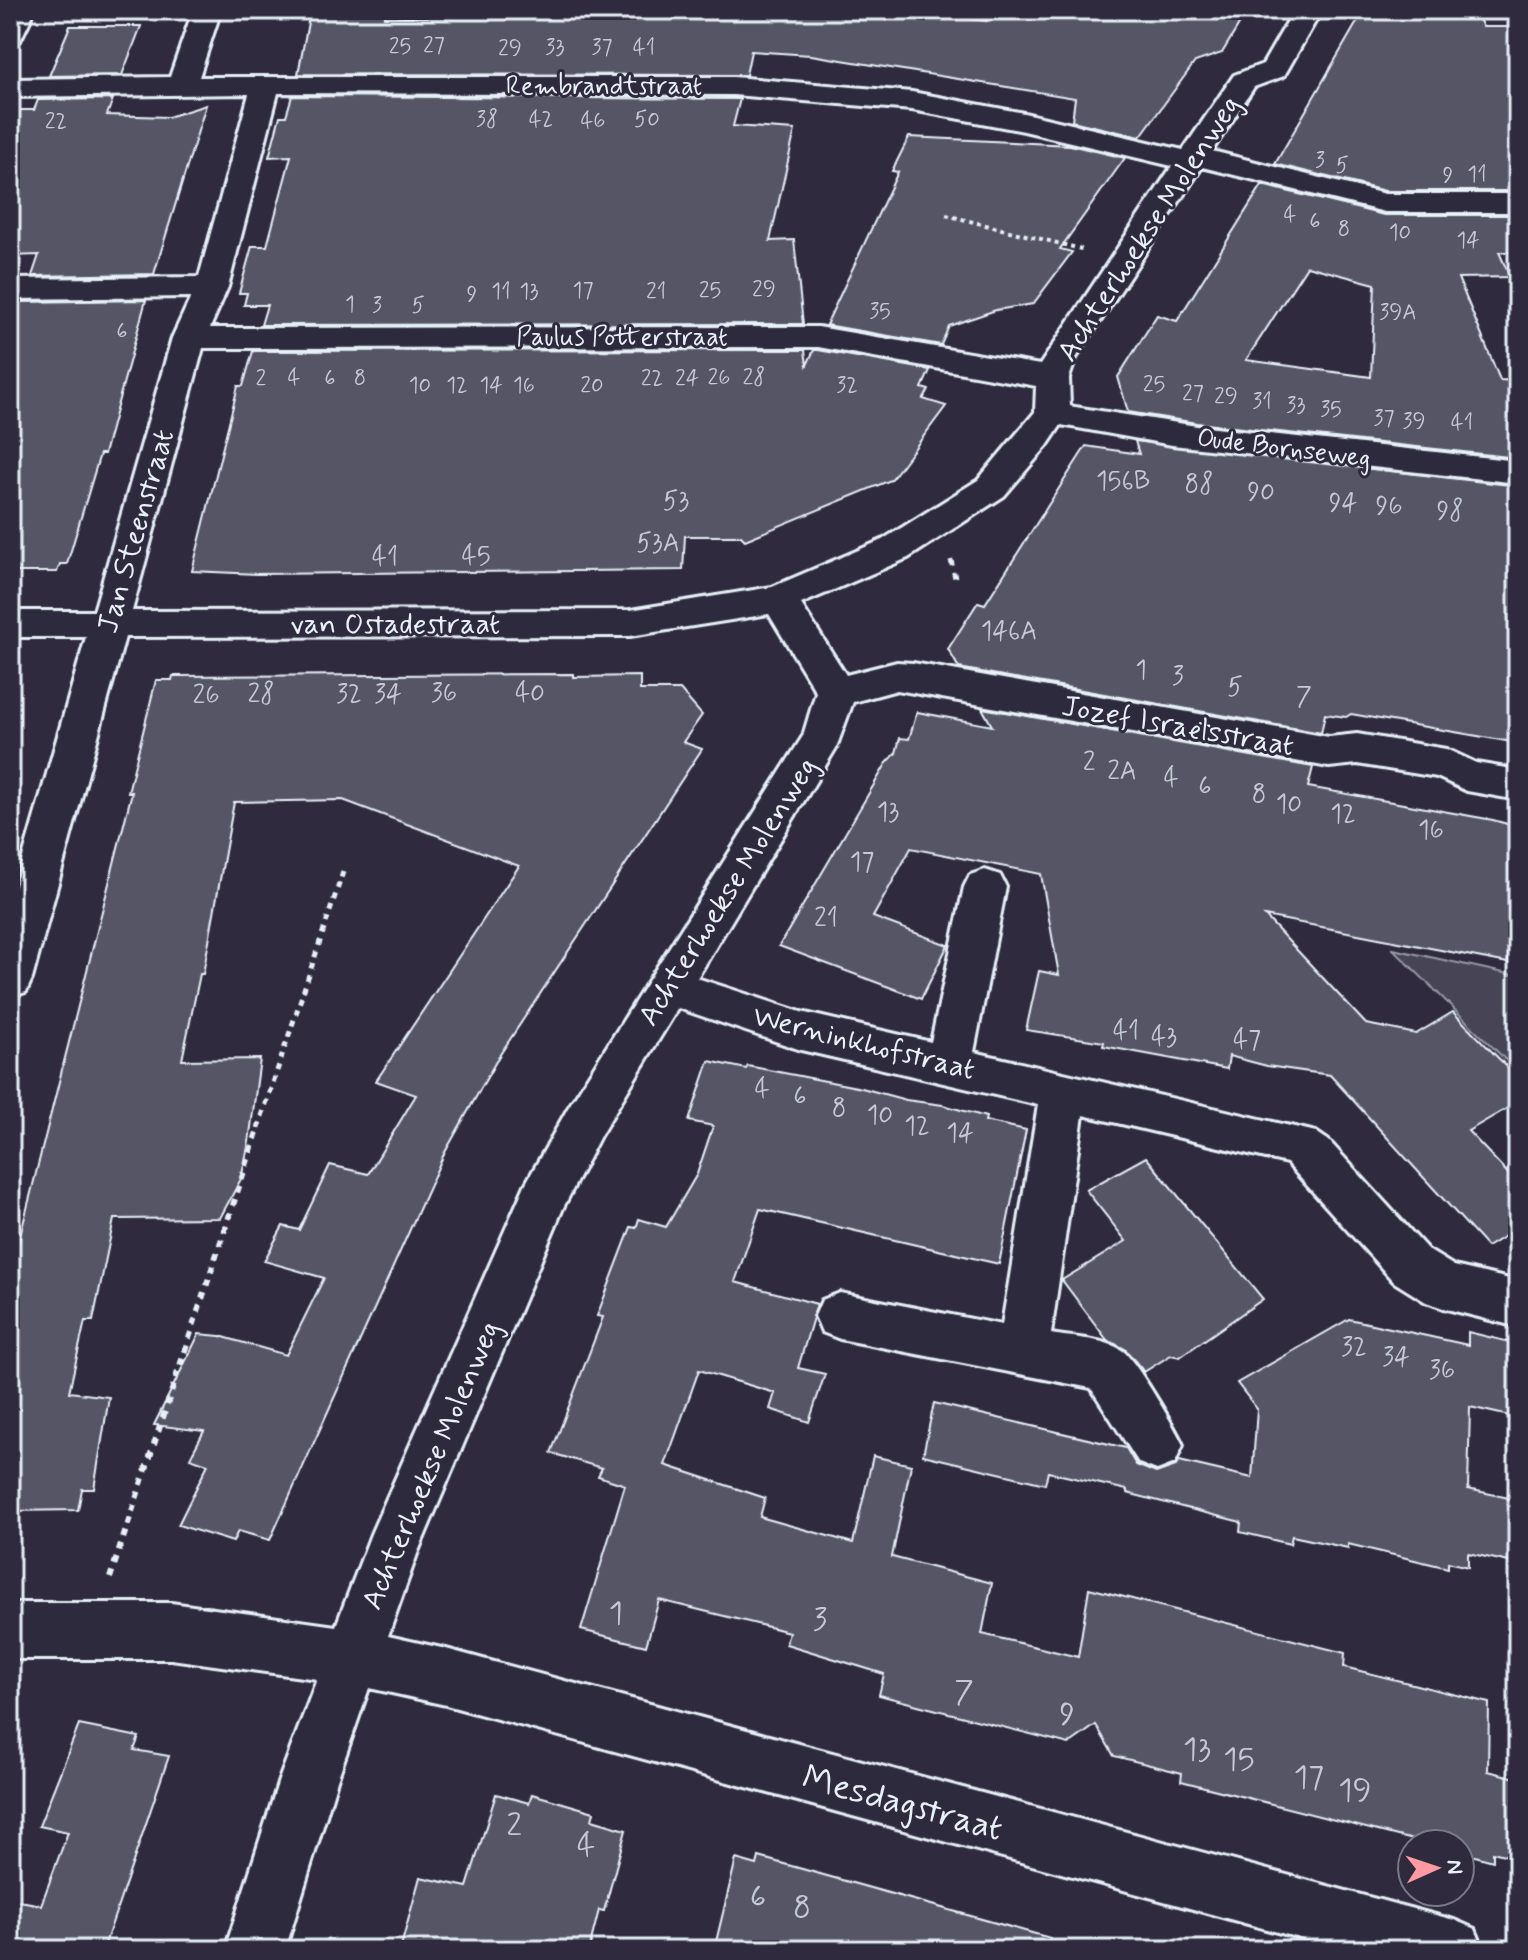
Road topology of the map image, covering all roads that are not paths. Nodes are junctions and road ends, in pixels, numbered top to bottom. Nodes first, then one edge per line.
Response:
1 (21, 10) edge
2 (207, 10) edge
3 (1308, 10) edge
4 (10, 35) edge
5 (182, 85) junction
6 (266, 85) junction
7 (10, 88) edge
8 (1192, 158) junction
9 (1518, 203) edge
10 (212, 287) junction
11 (10, 289) edge
12 (189, 338) junction
13 (1052, 395) junction
14 (1518, 472) edge
15 (779, 599) junction
16 (109, 622) junction
17 (10, 624) edge
18 (836, 692) junction
19 (1518, 785) edge
20 (985, 887) dead end
21 (10, 979) edge
22 (667, 986) junction
23 (949, 1063) junction
24 (1063, 1093) junction
25 (1518, 1304) edge
26 (840, 1316) dead end
27 (1023, 1352) junction
28 (1157, 1445) dead end
29 (10, 1631) edge
30 (351, 1656) junction
31 (255, 1950) edge
32 (1454, 1950) edge

1 - 4 street
2 - 5 street
3 - 8 street, Achterhoekse Molenweg
5 - 6 street, Rembrandtstraat
5 - 7 street, Rembrandtstraat
6 - 8 street, Rembrandtstraat
6 - 10 street, Jan Steenstraat
8 - 9 street, Rembrandtstraat
8 - 13 street, Achterhoekse Molenweg
10 - 11 street
10 - 12 street, Jan Steenstraat
12 - 13 street, Paulus Potterstraat
12 - 16 street, Jan Steenstraat
13 - 14 street, Oude Bornseweg
13 - 15 street, Achterhoekse Molenweg
15 - 16 street, van Ostadestraat
15 - 18 street
16 - 17 street, van Ostadestraat
16 - 21 street, Jan Steenstraat
18 - 19 street, Jozef Israëlsstraat
18 - 22 street, Achterhoekse Molenweg
20 - 23 street
22 - 23 street, Werninkhofstraat
22 - 30 street, Achterhoekse Molenweg
23 - 24 street, Werninkhofstraat
24 - 25 street, Werninkhofstraat
24 - 27 street
26 - 27 street
27 - 28 street
29 - 30 street, Mesdagstraat
30 - 31 street, Achterhoekse Molenweg
30 - 32 street, Mesdagstraat

